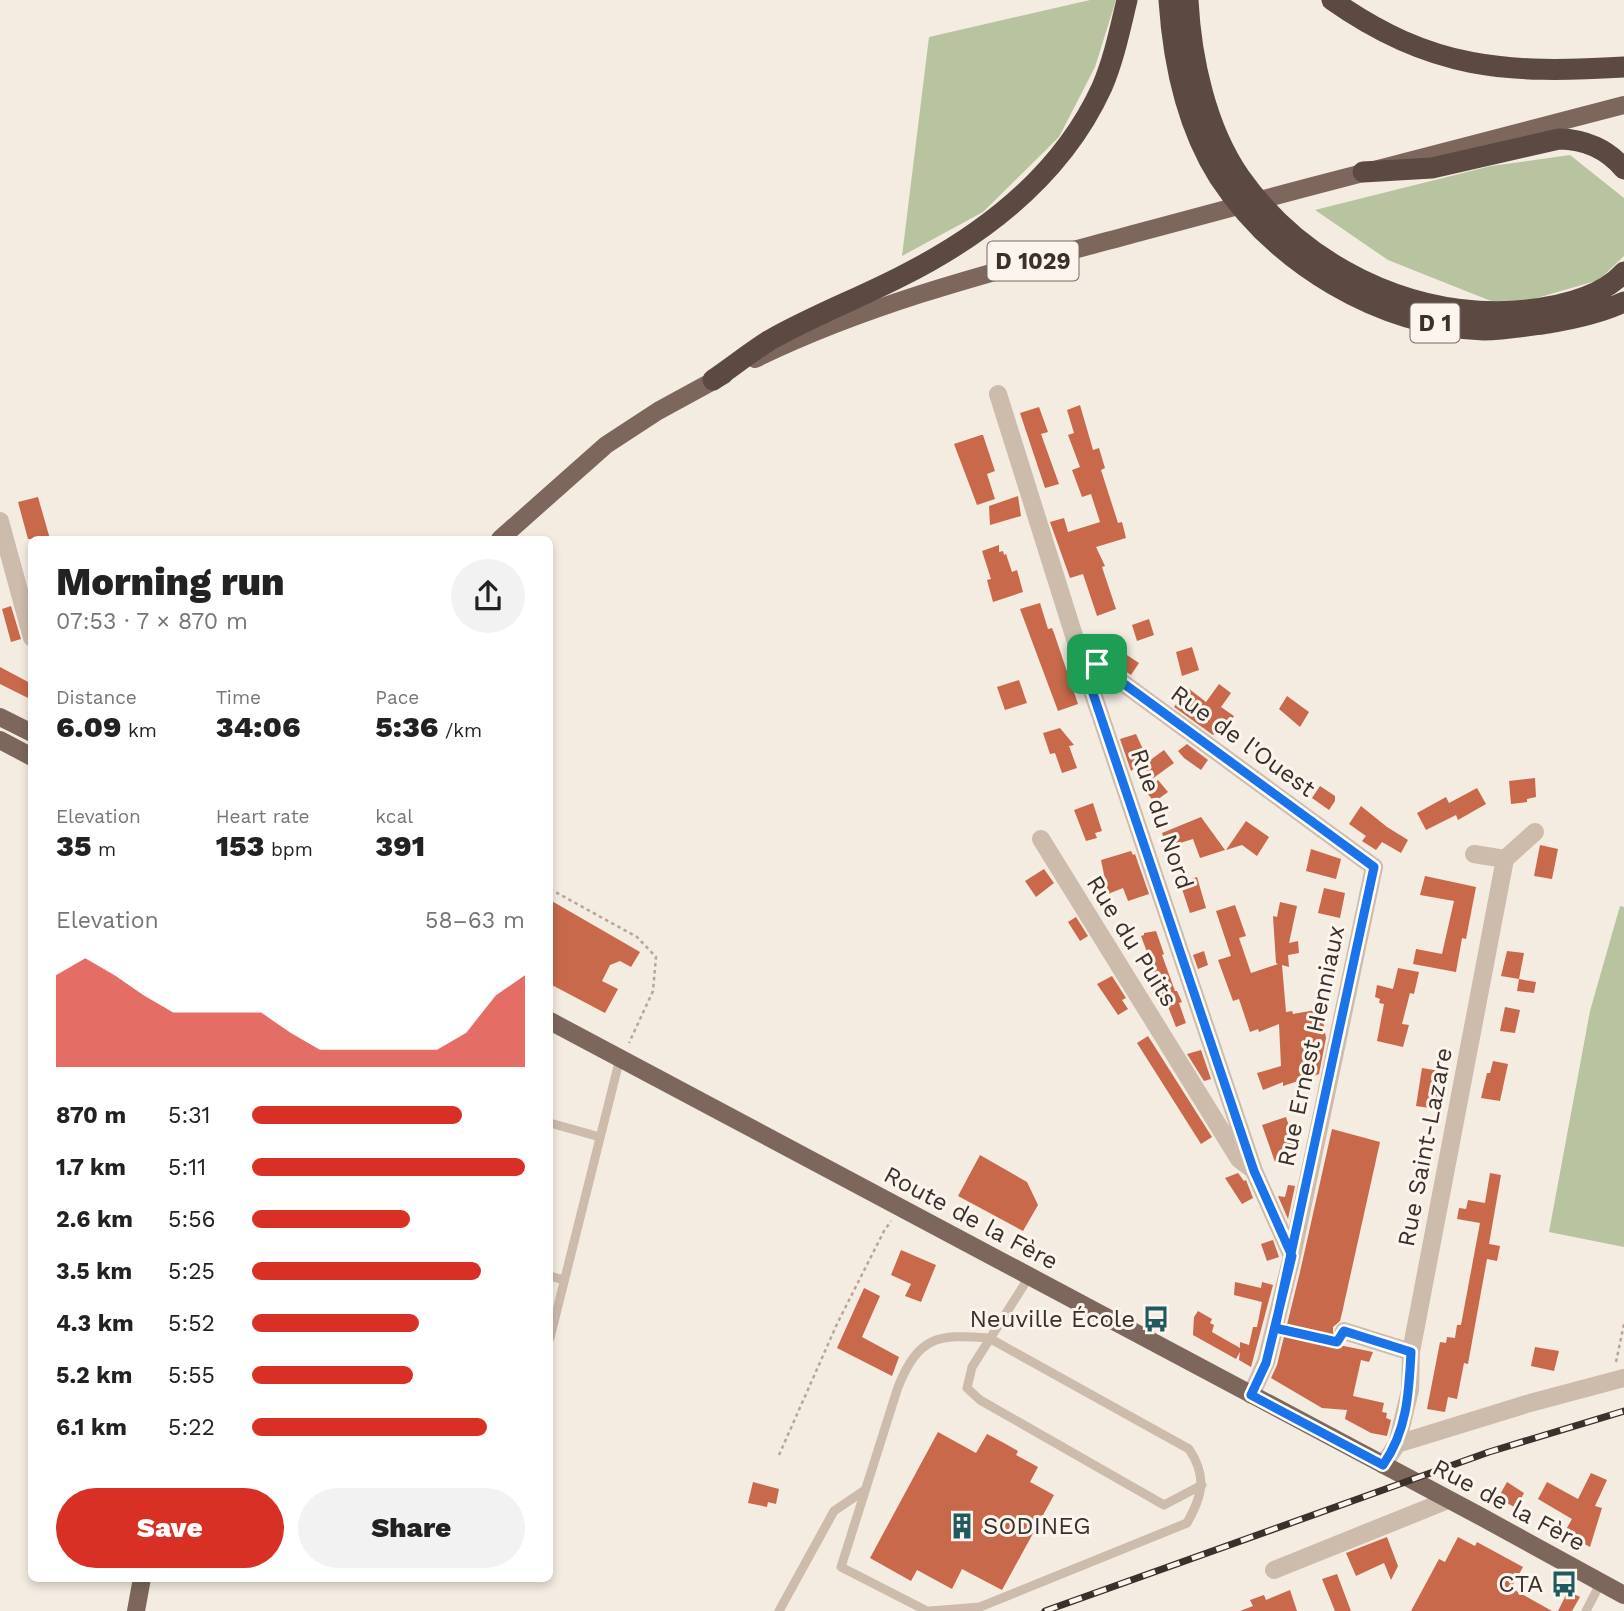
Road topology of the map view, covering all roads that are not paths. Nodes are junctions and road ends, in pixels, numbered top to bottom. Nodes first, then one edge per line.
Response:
1 (1127, 0) edge
2 (1169, 0) edge
3 (1188, 0) edge
4 (1332, 0) edge
5 (1624, 68) edge
6 (1624, 105) edge
7 (1624, 169) edge
8 (1363, 172) junction
9 (1273, 229) junction
10 (1624, 272) edge
11 (1624, 302) edge
12 (713, 380) junction
13 (998, 394) dead end
14 (0, 522) edge
15 (503, 536) edge
16 (28, 624) edge
17 (1081, 658) junction
18 (0, 717) edge
19 (28, 731) edge
20 (0, 740) edge
21 (28, 755) edge
22 (1535, 832) dead end
23 (1041, 839) dead end
24 (1474, 854) dead end
25 (1505, 859) junction
26 (1374, 867) joint
27 (553, 1023) edge
28 (620, 1058) junction
29 (553, 1124) edge
30 (600, 1137) junction
31 (1254, 1171) junction
32 (1292, 1256) junction
33 (553, 1277) edge
34 (1029, 1277) junction
35 (564, 1280) junction
36 (553, 1315) edge
37 (1344, 1331) road end
38 (989, 1338) junction
39 (1411, 1352) junction
40 (1618, 1379) edge
41 (1251, 1395) junction
42 (1397, 1444) junction
43 (1377, 1462) junction
44 (1202, 1485) junction
45 (865, 1490) junction
46 (1448, 1500) junction
47 (1274, 1570) dead end
48 (141, 1582) edge
49 (1601, 1583) junction
50 (1624, 1595) edge
51 (136, 1611) edge
52 (779, 1611) edge
53 (929, 1611) edge
54 (1586, 1611) edge

1 - 12 highway
2 - 9 highway, D 1
3 - 9 highway, D 1
4 - 5 highway
6 - 8 main road, D 1029
7 - 8 highway
8 - 12 main road, D 1029
9 - 10 highway, D 1
9 - 11 highway, D 1
12 - 15 main road, D 1029
13 - 17 street, Rue du Nord
14 - 16 street
17 - 26 street, Rue de l'Ouest
17 - 31 street, Rue du Nord
18 - 19 main road
20 - 21 main road
22 - 25 street
23 - 31 street, Rue du Puits
24 - 25 street
25 - 39 street, Rue Saint-Lazare
26 - 32 street, Rue Ernest Henniaux
27 - 28 main road, Route de la Fère
28 - 30 lane
28 - 34 main road, Route de la Fère
29 - 30 lane
30 - 35 lane
31 - 32 street, Rue du Nord
32 - 41 street, Rue Ernest Henniaux
33 - 35 lane
34 - 38 lane
34 - 41 main road, Route de la Fère
35 - 36 lane
37 - 39 street
38 - 44 lane
38 - 44 lane
38 - 45 lane
39 - 42 street, Rue Saint-Lazare
40 - 42 street
41 - 43 main road, Route de la Fère
42 - 43 street
43 - 46 main road, Rue de la Fère
44 - 53 lane
45 - 52 lane
45 - 53 lane
46 - 47 street
46 - 49 main road, Rue de la Fère
48 - 51 main road
49 - 50 main road, Rue de la Fère
49 - 54 lane

